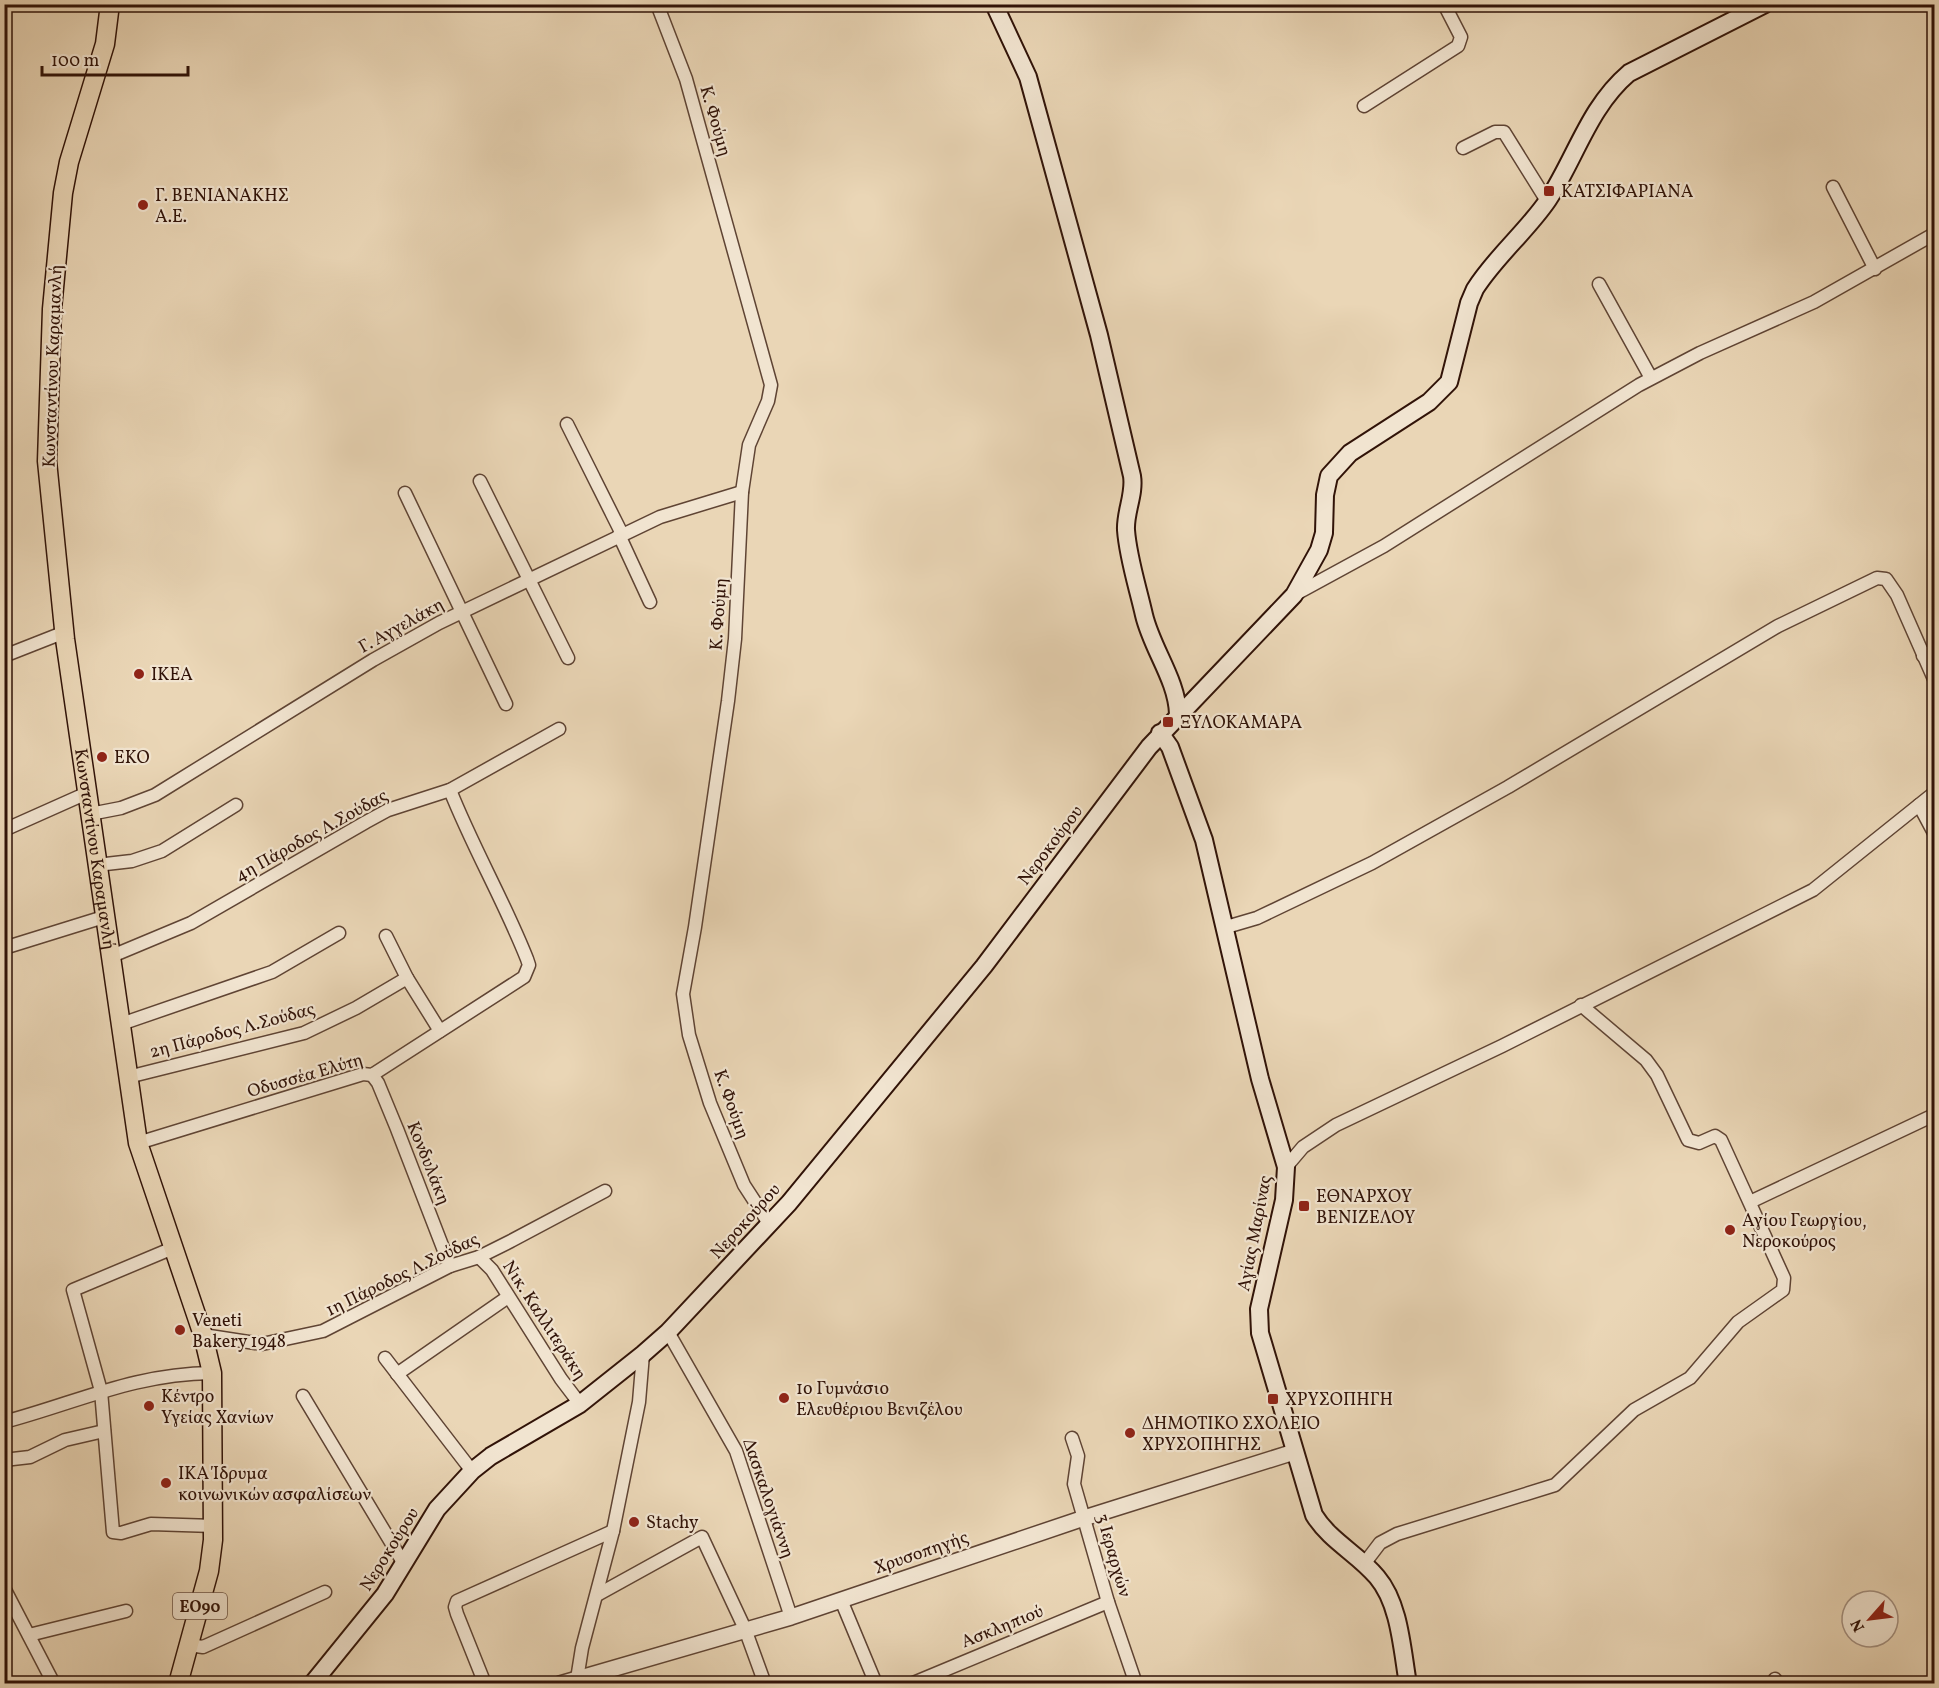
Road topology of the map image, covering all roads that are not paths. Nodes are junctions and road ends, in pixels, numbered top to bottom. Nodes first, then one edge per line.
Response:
1 (110, 4) edge
2 (657, 4) edge
3 (994, 4) edge
4 (1444, 4) edge
5 (1765, 4) edge
6 (1738, 11) edge
7 (1364, 106) dead end
8 (1463, 148) dead end
9 (1833, 187) dead end
10 (1547, 201) junction
11 (1935, 234) edge
12 (1875, 269) junction
13 (1599, 284) dead end
14 (1651, 378) junction
15 (567, 424) dead end
16 (480, 481) dead end
17 (742, 492) junction
18 (405, 493) dead end
19 (620, 535) junction
20 (526, 579) junction
21 (1294, 595) junction
22 (650, 602) dead end
23 (463, 611) junction
24 (65, 632) junction
25 (1929, 653) edge
26 (4, 656) edge
27 (568, 658) dead end
28 (1935, 679) edge
29 (506, 704) dead end
30 (1178, 714) junction
31 (559, 729) dead end
32 (1160, 733) junction
33 (450, 790) junction
34 (87, 793) junction
35 (1935, 793) edge
36 (236, 805) dead end
37 (1919, 805) junction
38 (90, 814) junction
39 (4, 830) edge
40 (1935, 833) edge
41 (98, 865) junction
42 (107, 916) junction
43 (1223, 928) junction
44 (339, 933) dead end
45 (386, 936) dead end
46 (4, 948) edge
47 (112, 956) junction
48 (406, 978) junction
49 (1581, 1005) junction
50 (120, 1024) junction
51 (440, 1031) junction
52 (372, 1076) junction
53 (128, 1077) junction
54 (1935, 1115) edge
55 (138, 1143) junction
56 (1286, 1167) junction
57 (605, 1191) dead end
58 (1750, 1202) junction
59 (770, 1225) junction
60 (173, 1248) junction
61 (479, 1257) junction
62 (450, 1266) junction
63 (508, 1297) junction
64 (668, 1332) junction
65 (204, 1335) junction
66 (643, 1354) junction
67 (385, 1358) dead end
68 (212, 1372) junction
69 (397, 1374) junction
70 (101, 1391) junction
71 (303, 1396) dead end
72 (580, 1404) junction
73 (4, 1422) edge
74 (105, 1431) junction
75 (1072, 1438) dead end
76 (1294, 1452) junction
77 (4, 1460) edge
78 (472, 1471) junction
79 (1084, 1518) junction
80 (214, 1526) junction
81 (613, 1531) junction
82 (404, 1564) junction
83 (1364, 1564) junction
84 (4, 1588) edge
85 (325, 1592) dead end
86 (597, 1595) junction
87 (841, 1600) junction
88 (1108, 1602) junction
89 (126, 1611) dead end
90 (791, 1617) junction
91 (745, 1629) junction
92 (29, 1635) junction
93 (189, 1646) junction
94 (577, 1679) junction
95 (1136, 1682) edge
96 (54, 1683) edge
97 (178, 1683) edge
98 (312, 1683) edge
99 (485, 1683) edge
100 (560, 1683) edge
101 (765, 1683) edge
102 (876, 1683) edge
103 (911, 1683) edge
104 (1408, 1683) edge

1 - 24 main road, Κωνσταντίνου Καραμανλή / ΕΟ90
2 - 17 street, Κ. Φούμη
3 - 30 main road
4 - 7 street
5 - 6 main road, Νεροκούρου
6 - 10 main road, Νεροκούρου
8 - 10 street
9 - 12 street
10 - 21 main road, Νεροκούρου
11 - 12 street
12 - 14 street
13 - 14 street
14 - 21 street
15 - 19 street
16 - 20 street
17 - 19 street, Γ. Αγγελάκη
17 - 59 street, Κ. Φούμη
18 - 23 street
19 - 20 street, Γ. Αγγελάκη
19 - 22 street
20 - 23 street, Γ. Αγγελάκη
20 - 27 street
21 - 30 main road, Νεροκούρου
23 - 29 street
23 - 38 street, Γ. Αγγελάκη
24 - 26 street
24 - 34 main road, Κωνσταντίνου Καραμανλή / ΕΟ90
25 - 28 street
25 - 43 street
30 - 32 main road, Νεροκούρου
31 - 33 street, 4η Πάροδος Λ.Σούδας
32 - 43 main road, Αγίας Μαρίνας
32 - 59 main road, Νεροκούρου
33 - 47 street, 4η Πάροδος Λ.Σούδας
33 - 51 street, Οδυσσέα Ελύτη
34 - 38 main road, Κωνσταντίνου Καραμανλή / ΕΟ90
34 - 39 street
35 - 37 street
36 - 41 street
37 - 40 street
37 - 49 street
38 - 41 main road, Κωνσταντίνου Καραμανλή / ΕΟ90
41 - 42 main road, Κωνσταντίνου Καραμανλή / ΕΟ90
42 - 46 street
42 - 47 main road, Κωνσταντίνου Καραμανλή / ΕΟ90
43 - 56 main road, Αγίας Μαρίνας
44 - 50 street
45 - 48 street
47 - 50 main road, Κωνσταντίνου Καραμανλή / ΕΟ90
48 - 51 street
48 - 53 street, 2η Πάροδος Λ.Σούδας
49 - 56 street
49 - 58 street
50 - 53 main road, Κωνσταντίνου Καραμανλή / ΕΟ90
51 - 52 street, Οδυσσέα Ελύτη
52 - 55 street, Οδυσσέα Ελύτη
52 - 62 street, Κονδυλάκη
53 - 55 main road, Κωνσταντίνου Καραμανλή / ΕΟ90
54 - 58 street
55 - 60 main road, Κωνσταντίνου Καραμανλή / ΕΟ90
56 - 76 main road, Αγίας Μαρίνας
57 - 61 street, 1η Πάροδος Λ.Σούδας
58 - 83 street
59 - 64 main road, Νεροκούρου
60 - 65 main road, Κωνσταντίνου Καραμανλή / ΕΟ90
60 - 70 street
61 - 62 street, 1η Πάροδος Λ.Σούδας
61 - 63 street, Νικ. Καλλιτεράκη
62 - 65 street, 1η Πάροδος Λ.Σούδας
63 - 69 street
63 - 72 street, Νικ. Καλλιτεράκη
64 - 66 main road, Νεροκούρου
64 - 90 street, Δασκαλογιάννη
65 - 68 main road, Κωνσταντίνου Καραμανλή / ΕΟ90
66 - 72 main road, Νεροκούρου
66 - 81 street
67 - 69 street
68 - 70 street
68 - 80 main road, Κωνσταντίνου Καραμανλή / ΕΟ90
69 - 78 street
70 - 73 street
70 - 74 street
71 - 82 street
72 - 78 main road, Νεροκούρου
74 - 77 street
74 - 80 street
75 - 79 street, 3 Ιεραρχών
76 - 79 street, Χρυσοπηγής
76 - 83 main road, Αγίας Μαρίνας
78 - 82 main road, Νεροκούρου
79 - 87 street, Χρυσοπηγής
79 - 88 street, 3 Ιεραρχών
80 - 93 main road, Κωνσταντίνου Καραμανλή / ΕΟ90
81 - 86 street
81 - 99 street
82 - 98 main road, Νεροκούρου
83 - 104 main road, Αγίας Μαρίνας
84 - 92 street
85 - 93 street
86 - 91 street
86 - 94 street
87 - 90 street, Χρυσοπηγής
87 - 102 street
88 - 95 street, 3 Ιεραρχών
88 - 103 street, Ασκληπιού
89 - 92 street
90 - 91 street, Χρυσοπηγής
91 - 94 street, Χρυσοπηγής
91 - 101 street
92 - 96 street
93 - 97 main road, Κωνσταντίνου Καραμανλή / ΕΟ90
94 - 100 street, Χρυσοπηγής

